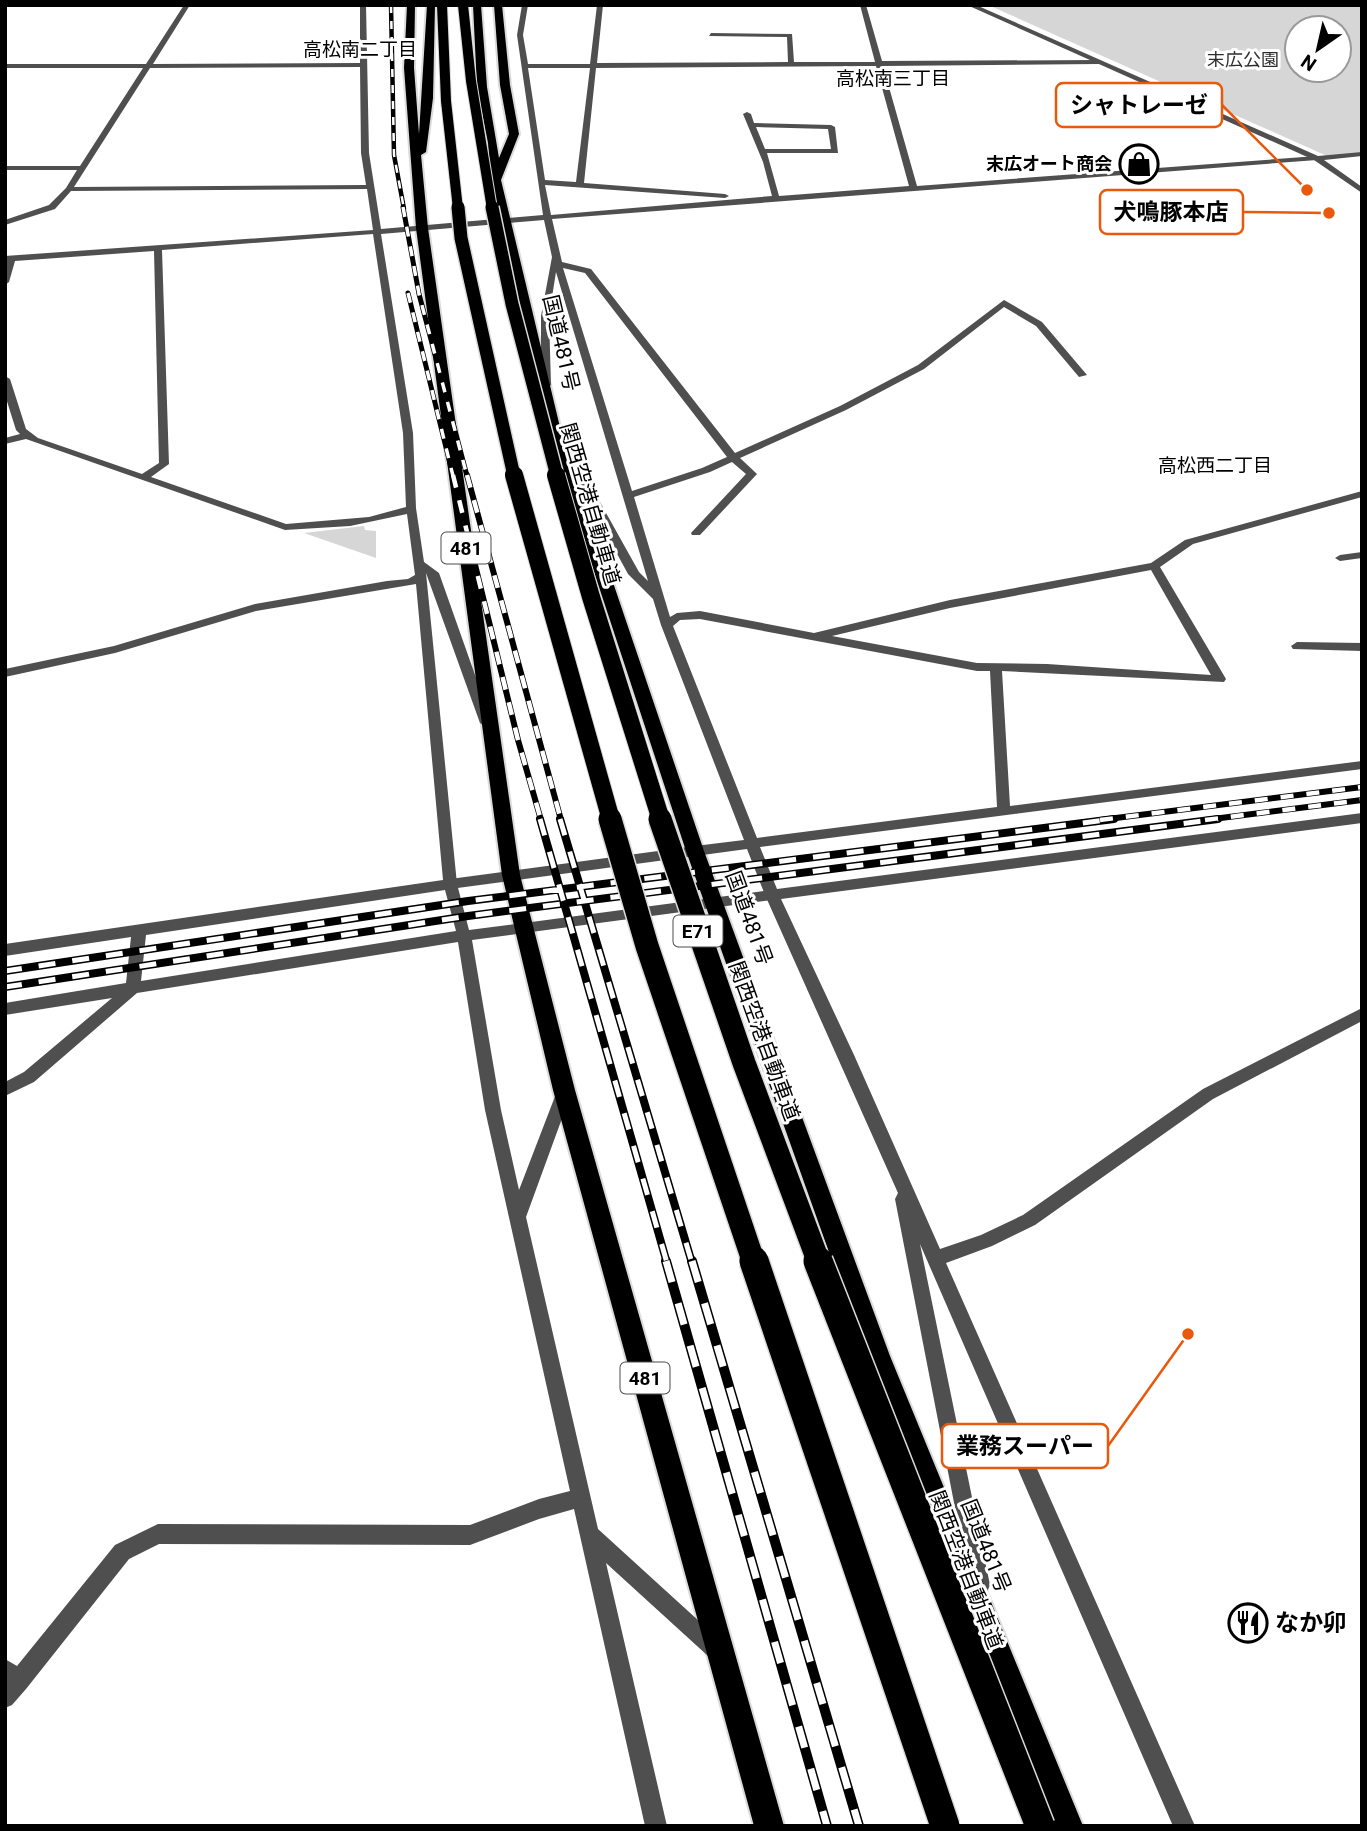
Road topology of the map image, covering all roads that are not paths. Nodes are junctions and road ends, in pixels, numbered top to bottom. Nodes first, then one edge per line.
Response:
1 (187, 5) edge
2 (363, 5) edge
3 (431, 5) edge
4 (442, 5) edge
5 (463, 5) edge
6 (477, 5) edge
7 (524, 5) edge
8 (600, 5) edge
9 (863, 5) edge
10 (970, 5) edge
11 (498, 6) edge
12 (411, 8) edge
13 (711, 35) dead end
14 (879, 62) junction
15 (1099, 62) junction
16 (791, 63) junction
17 (147, 65) junction
18 (363, 65) junction
19 (524, 65) junction
20 (592, 65) junction
21 (5, 66) edge
22 (747, 114) dead end
23 (751, 125) junction
24 (762, 151) junction
25 (1362, 154) edge
26 (1317, 158) junction
27 (418, 167) junction
28 (5, 168) edge
29 (83, 168) junction
30 (496, 180) junction
31 (541, 182) junction
32 (580, 185) junction
33 (371, 187) junction
34 (69, 189) junction
35 (914, 190) junction
36 (1362, 191) edge
37 (772, 199) junction
38 (548, 219) junction
39 (504, 222) junction
40 (5, 223) edge
41 (422, 228) junction
42 (377, 232) junction
43 (158, 248) junction
44 (8, 258) edge
45 (556, 259) junction
46 (5, 282) edge
47 (1082, 374) dead end
48 (5, 379) edge
49 (546, 401) junction
50 (552, 423) junction
51 (25, 436) junction
52 (5, 441) edge
53 (733, 458) junction
54 (145, 477) junction
55 (1362, 494) edge
56 (627, 496) junction
57 (411, 509) junction
58 (696, 533) dead end
59 (1362, 555) edge
60 (1340, 558) dead end
61 (418, 563) junction
62 (1154, 566) junction
63 (421, 576) junction
64 (658, 597) junction
65 (667, 625) junction
66 (812, 636) junction
67 (1297, 646) dead end
68 (1362, 647) edge
69 (996, 667) junction
70 (5, 673) edge
71 (492, 740) junction
72 (1362, 765) edge
73 (1004, 811) junction
74 (1362, 818) edge
75 (752, 844) junction
76 (695, 851) junction
77 (511, 875) junction
78 (450, 884) junction
79 (772, 895) junction
80 (714, 903) junction
81 (524, 928) junction
82 (139, 930) junction
83 (464, 936) junction
84 (5, 950) edge
85 (133, 988) junction
86 (5, 1009) edge
87 (1362, 1014) edge
88 (5, 1090) edge
89 (564, 1090) junction
90 (898, 1174) junction
91 (517, 1218) junction
92 (935, 1259) junction
93 (581, 1498) junction
94 (589, 1535) junction
95 (989, 1629) junction
96 (723, 1657) junction
97 (10, 1683) edge
98 (656, 1826) edge
99 (769, 1826) edge
100 (944, 1826) edge
101 (1040, 1826) edge
102 (1068, 1826) edge
103 (1184, 1826) edge

1 - 17 street
2 - 18 street
3 - 27 highway, 481
4 - 100 highway, E71, bridge
5 - 101 highway, 関西空港自動車道 / E71, bridge
6 - 30 highway, 国道481号
7 - 19 street
8 - 20 street
9 - 14 street
10 - 15 street
11 - 30 highway
12 - 27 highway, 481
13 - 16 street
14 - 15 street
14 - 16 street
14 - 35 street
15 - 26 street
16 - 20 street
17 - 18 street
17 - 21 street
17 - 29 street
18 - 33 street
19 - 20 street
19 - 31 street
20 - 32 street
22 - 23 street
23 - 24 street
23 - 24 street
24 - 37 street
25 - 26 street
26 - 35 street
26 - 36 street
27 - 41 highway, 481
28 - 29 street
29 - 34 street
30 - 39 highway, 国道481号
31 - 32 street
31 - 38 street
32 - 37 street
33 - 34 street
33 - 42 street
34 - 40 street
35 - 37 street
37 - 38 street
38 - 39 street
38 - 45 street
39 - 41 street
39 - 49 highway, 国道481号
41 - 42 street
41 - 71 highway, 481
42 - 43 street
42 - 57 street
43 - 44 street
43 - 54 street
44 - 46 street
45 - 49 street
45 - 53 street
45 - 56 street
47 - 53 street
48 - 51 street
49 - 50 highway, 国道481号
50 - 64 street
50 - 76 highway, 国道481号
51 - 52 street
51 - 54 street
53 - 56 street
53 - 58 street
54 - 57 street
55 - 62 street
56 - 64 street
57 - 61 street
59 - 60 street
61 - 63 street
61 - 71 street
62 - 66 street
62 - 69 street
63 - 70 street
63 - 78 street
64 - 65 street
65 - 66 street
65 - 75 street
66 - 69 street
67 - 68 street
69 - 73 street
71 - 77 highway, 481
72 - 73 street
73 - 75 street
74 - 79 street
75 - 76 street
75 - 79 street
76 - 77 street
76 - 80 highway, 国道481号
77 - 78 street
77 - 81 highway, 481
78 - 82 street
78 - 83 street
79 - 80 street
79 - 90 street
80 - 81 street
80 - 95 highway, 国道481号
81 - 83 street
81 - 89 highway, 481
82 - 84 street
82 - 85 street
83 - 85 street
83 - 91 street
85 - 86 street
85 - 88 street
87 - 92 street
89 - 91 street
89 - 96 highway, 481
90 - 92 street
90 - 95 street
91 - 93 street
92 - 103 street
93 - 94 street
93 - 97 street
94 - 96 street
94 - 98 street
95 - 102 highway, 国道481号
96 - 99 highway, 481

